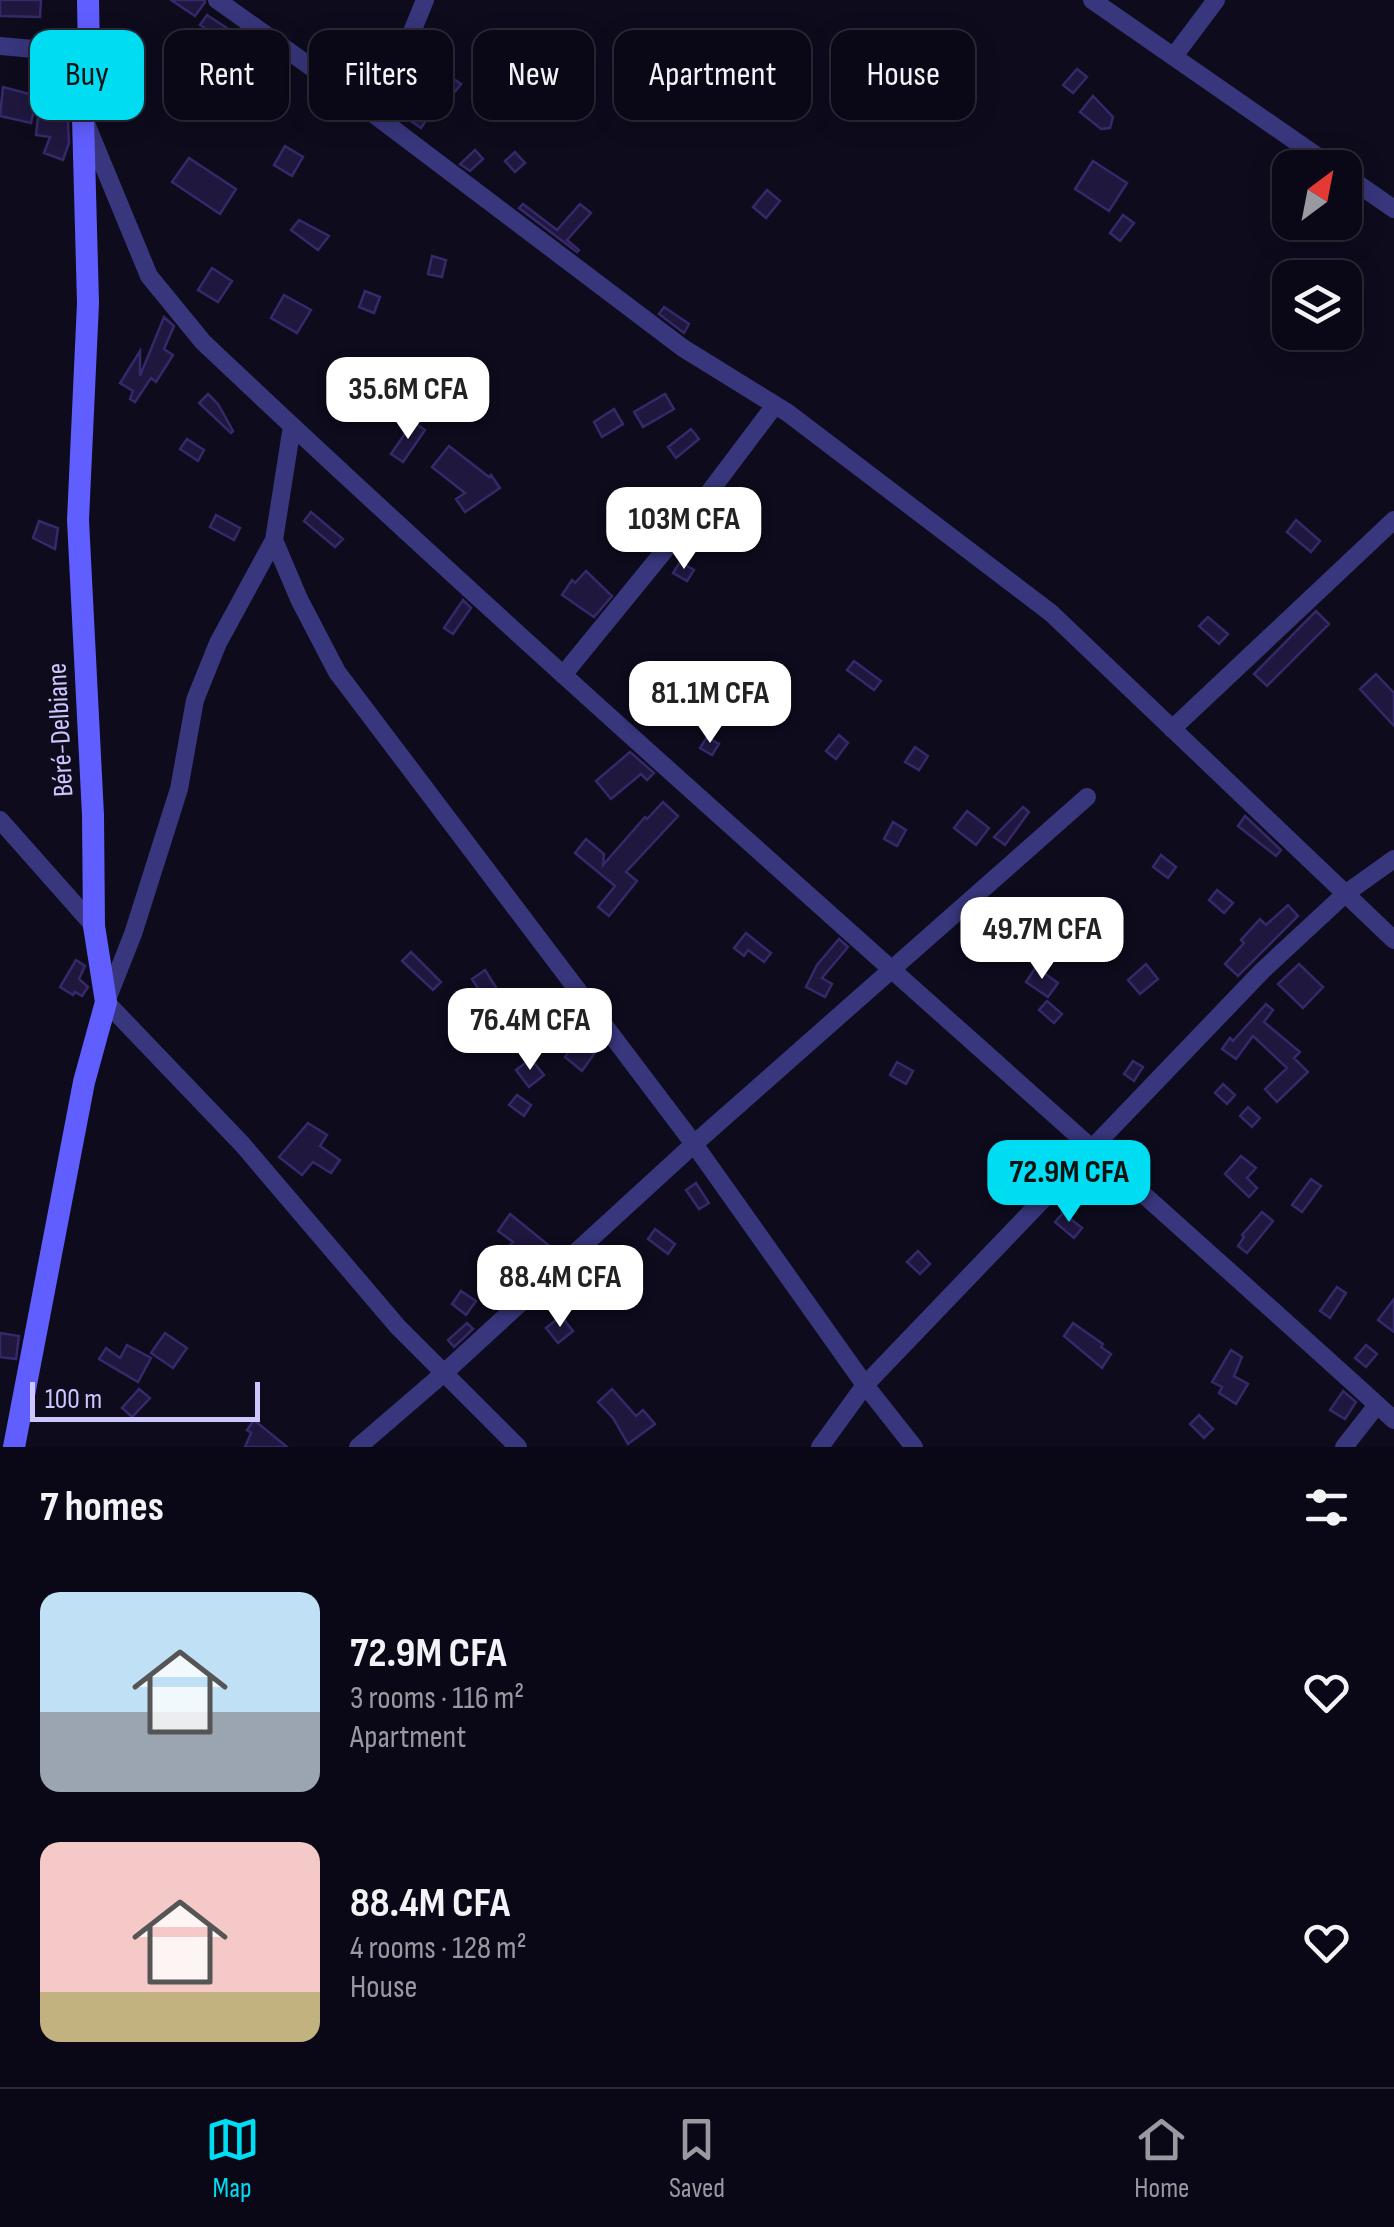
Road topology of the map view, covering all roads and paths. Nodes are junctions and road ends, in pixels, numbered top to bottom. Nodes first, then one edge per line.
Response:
1 (88, 0) edge
2 (217, 0) edge
3 (424, 0) edge
4 (1092, 0) edge
5 (1216, 0) edge
6 (89, 30) edge
7 (412, 30) edge
8 (0, 46) edge
9 (30, 49) edge
10 (1174, 56) junction
11 (309, 67) edge
12 (84, 120) edge
13 (85, 120) edge
14 (382, 120) edge
15 (1308, 150) edge
16 (1362, 187) edge
17 (1394, 209) edge
18 (775, 405) junction
19 (292, 426) junction
20 (1394, 520) edge
21 (274, 540) junction
22 (563, 674) junction
23 (1172, 729) junction
24 (1086, 797) dead end
25 (0, 820) edge
26 (1394, 858) edge
27 (1345, 894) junction
28 (94, 926) junction
29 (1394, 940) edge
30 (894, 968) junction
31 (106, 1002) junction
32 (694, 1144) junction
33 (1092, 1149) junction
34 (444, 1373) junction
35 (865, 1384) junction
36 (1377, 1405) junction
37 (1394, 1420) edge
38 (0, 1436) edge
39 (14, 1447) edge
40 (358, 1447) edge
41 (518, 1447) edge
42 (820, 1447) edge
43 (914, 1447) edge
44 (1344, 1447) edge

1 - 6 street, Béré-Delbiane
2 - 11 street
3 - 7 street
4 - 10 street
5 - 10 street
8 - 9 street
10 - 15 street
12 - 28 street, Béré-Delbiane
13 - 19 street
14 - 18 street
16 - 17 street
18 - 22 street
18 - 23 street
19 - 21 street
19 - 22 street
20 - 23 street
21 - 31 street
21 - 32 street
22 - 30 street
23 - 27 street
24 - 30 street
25 - 28 street
26 - 27 street
27 - 29 street
27 - 33 street
28 - 31 street, Béré-Delbiane
30 - 32 street
30 - 33 street
31 - 34 street
31 - 39 street, Béré-Delbiane
32 - 34 street
32 - 35 street
33 - 35 street
33 - 36 street
34 - 40 street
34 - 41 street
35 - 42 street
35 - 43 street
36 - 37 street
36 - 44 street
38 - 39 street

